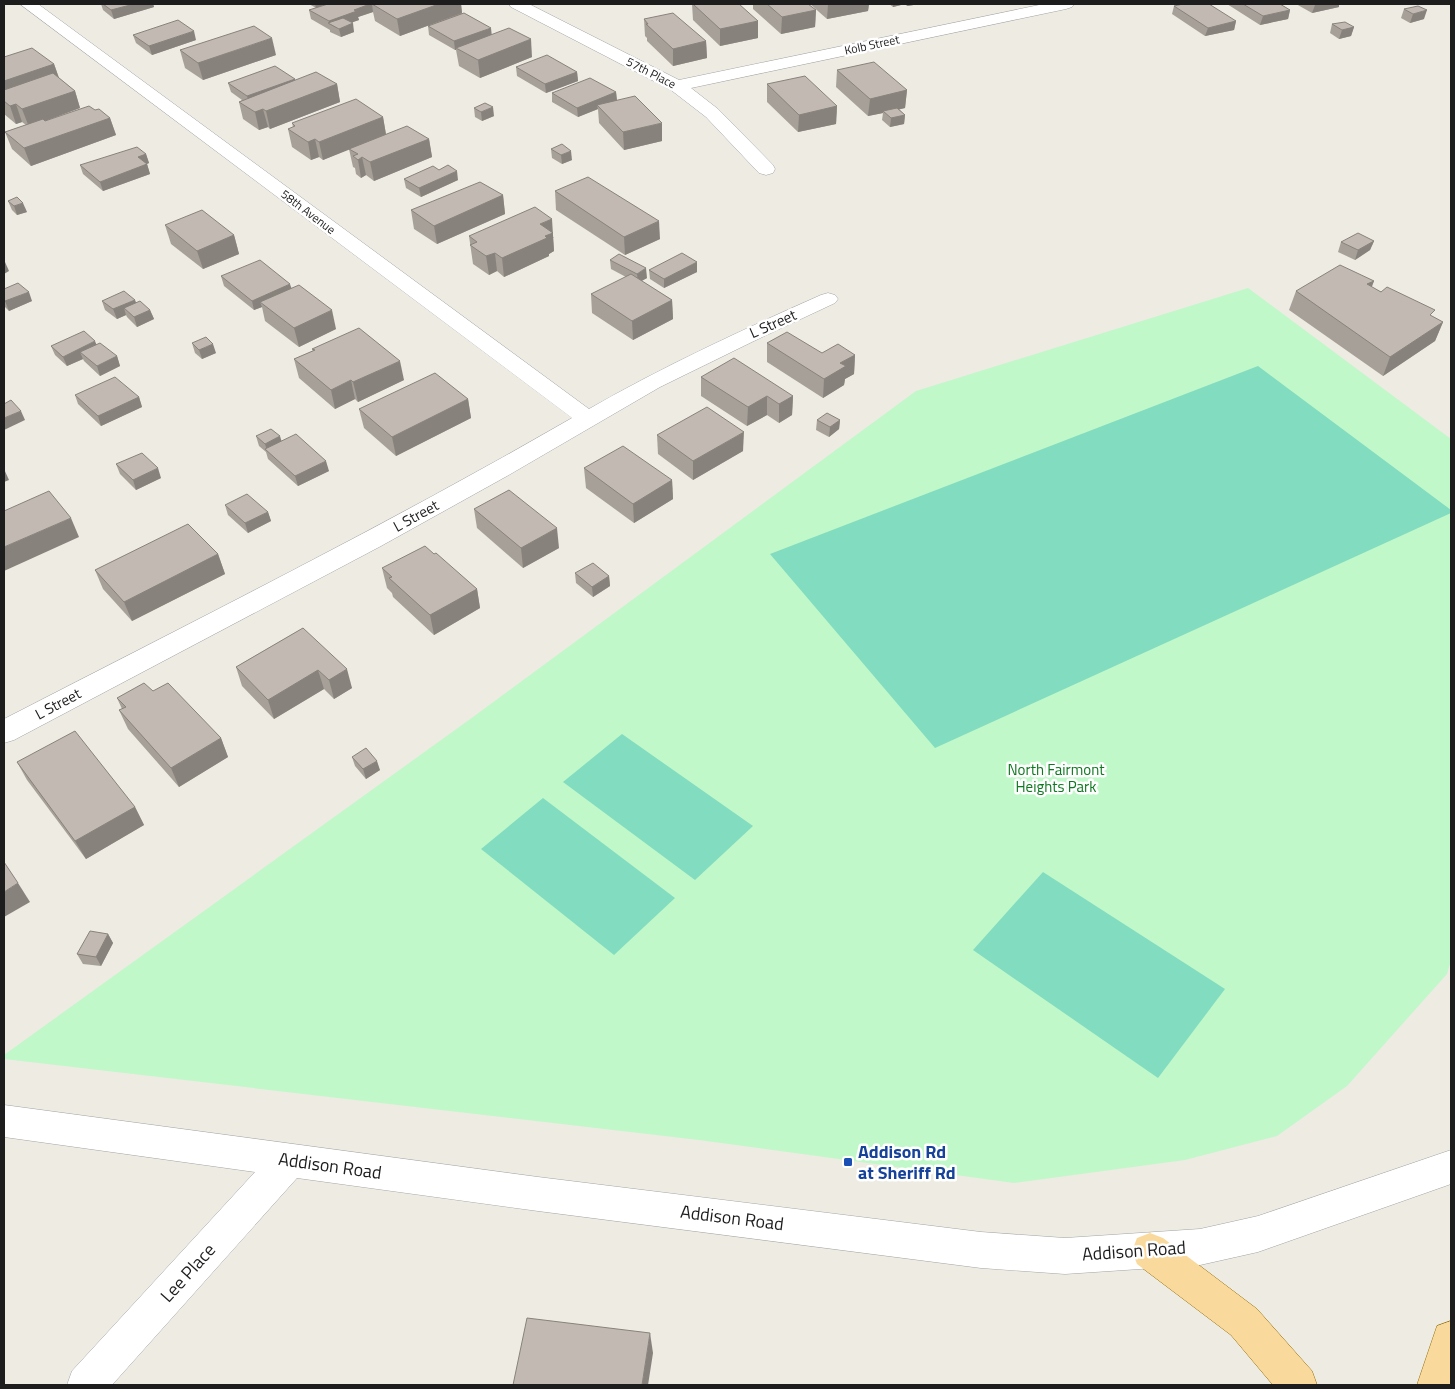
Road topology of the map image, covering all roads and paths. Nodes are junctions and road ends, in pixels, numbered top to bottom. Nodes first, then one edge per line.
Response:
1 (28, 4) edge
2 (517, 4) edge
3 (1066, 4) edge
4 (677, 86) junction
5 (766, 169) dead end
6 (828, 299) dead end
7 (588, 419) junction
8 (4, 732) edge
9 (4, 1121) edge
10 (289, 1161) junction
11 (1451, 1168) edge
12 (1150, 1251) junction
13 (1451, 1340) edge
14 (86, 1385) edge
15 (1298, 1385) edge
16 (1436, 1385) edge

1 - 7 street, 58th Avenue
2 - 4 street, 57th Place
3 - 4 street, Kolb Street
4 - 5 street, 57th Place
6 - 7 street, L Street
7 - 8 street, L Street
9 - 10 street, Addison Road
10 - 12 street, Addison Road
10 - 14 street, Lee Place
11 - 12 street, Addison Road
12 - 15 main road
13 - 16 main road

